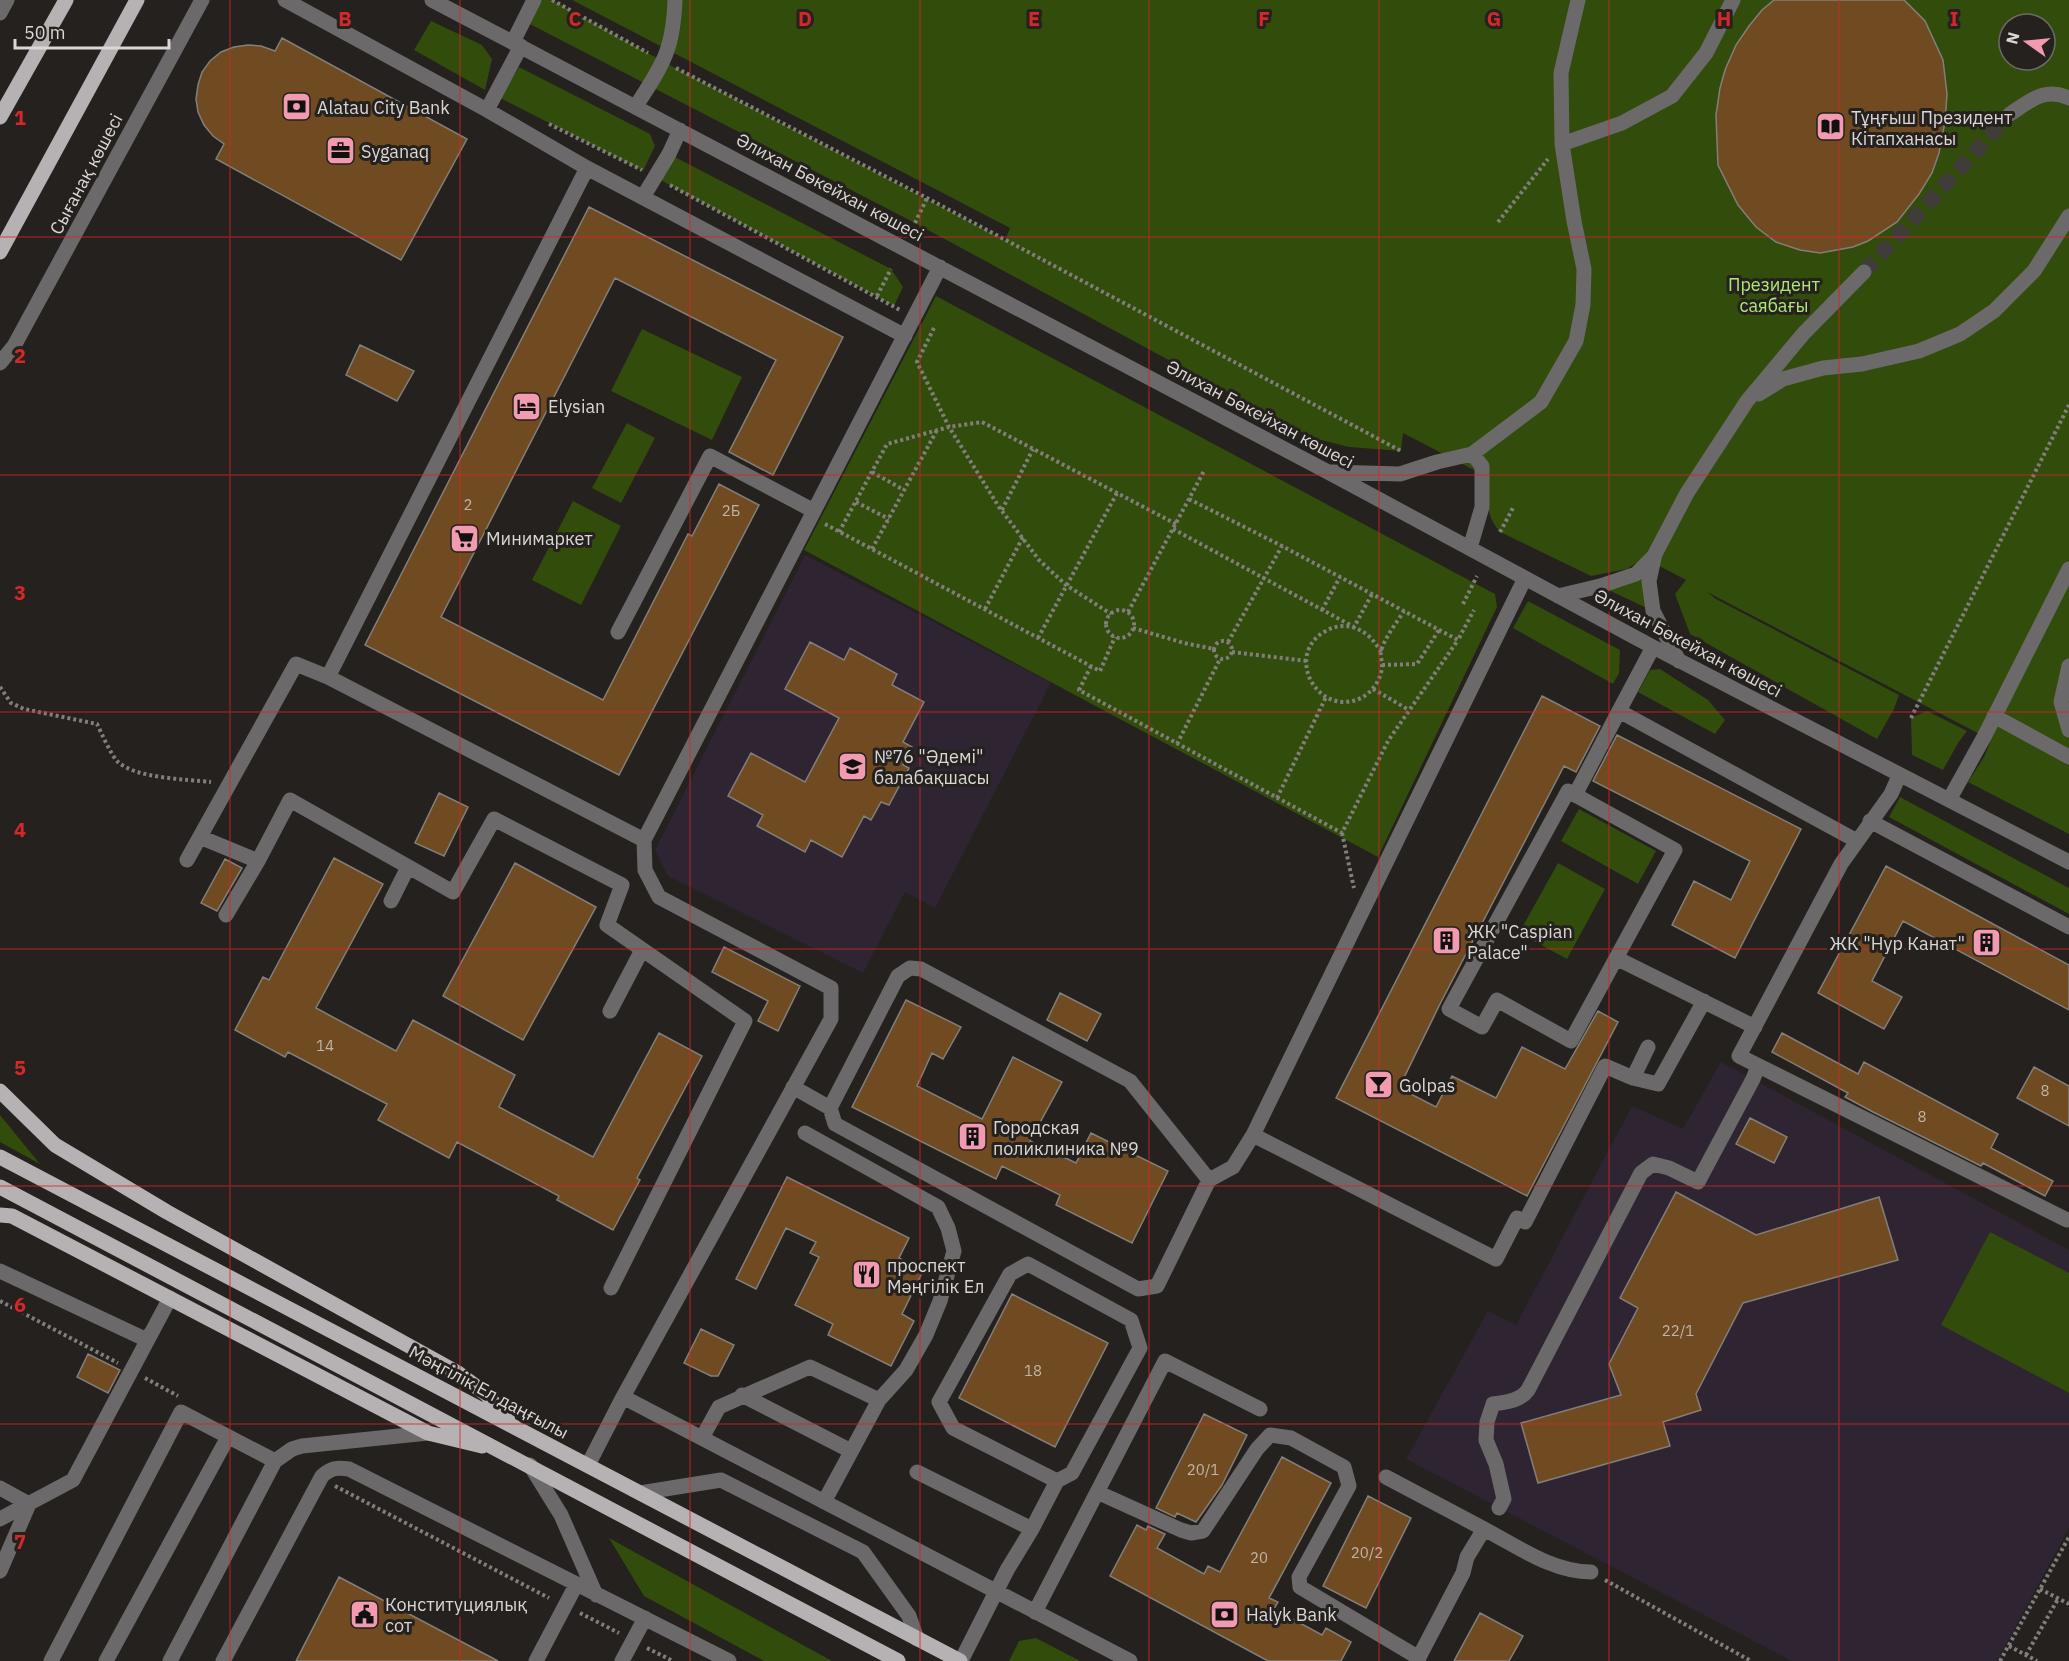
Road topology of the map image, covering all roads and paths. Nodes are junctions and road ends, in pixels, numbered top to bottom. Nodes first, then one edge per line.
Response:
1 (7, 0) edge
2 (66, 0) edge
3 (137, 0) edge
4 (202, 0) edge
5 (285, 0) edge
6 (432, 0) edge
7 (534, 0) edge
8 (552, 0) edge
9 (675, 0) edge
10 (1578, 0) edge
11 (1733, 0) edge
12 (0, 13) edge
13 (517, 44) junction
14 (664, 62) junction
15 (2069, 98) edge
16 (636, 106) junction
17 (487, 110) junction
18 (2010, 114) tunnel mouth
19 (0, 117) edge
20 (541, 119) dead end
21 (680, 130) junction
22 (1562, 144) junction
23 (587, 168) junction
24 (655, 177) junction
25 (643, 197) junction
26 (927, 198) junction
27 (2069, 216) edge
28 (1498, 222) dead end
29 (915, 223) dead end
30 (0, 252) edge
31 (940, 267) junction
32 (891, 269) dead end
33 (1864, 272) tunnel mouth
34 (876, 296) junction
35 (914, 318) junction
36 (934, 328) dead end
37 (905, 336) junction
38 (0, 363) edge
39 (1747, 401) junction
40 (2069, 405) edge
41 (949, 427) junction
42 (937, 430) junction
43 (1034, 449) junction
44 (1401, 451) dead end
45 (1472, 454) junction
46 (1204, 471) dead end
47 (872, 472) junction
48 (1328, 472) junction
49 (904, 490) junction
50 (1116, 493) junction
51 (1189, 499) junction
52 (856, 502) junction
53 (1513, 508) dead end
54 (1002, 510) junction
55 (813, 514) junction
56 (889, 519) junction
57 (1176, 524) junction
58 (1173, 529) junction
59 (839, 532) junction
60 (1500, 532) dead end
61 (1023, 537) junction
62 (1282, 546) junction
63 (1470, 548) junction
64 (872, 549) junction
65 (1655, 554) junction
66 (2069, 569) edge
67 (1477, 576) dead end
68 (1340, 577) junction
69 (1264, 578) junction
70 (1525, 578) junction
71 (1066, 585) junction
72 (1372, 594) junction
73 (1558, 596) junction
74 (1462, 604) dead end
75 (985, 609) junction
76 (1322, 610) junction
77 (1474, 610) dead end
78 (1404, 611) junction
79 (1128, 612) junction
80 (1111, 614) junction
81 (1354, 627) junction
82 (1133, 628) junction
83 (1438, 630) junction
84 (618, 632) dead end
85 (1115, 637) junction
86 (1038, 638) junction
87 (1458, 640) junction
88 (1228, 642) junction
89 (1653, 648) junction
90 (1214, 649) junction
91 (1232, 652) junction
92 (1380, 652) junction
93 (1220, 659) junction
94 (1307, 661) junction
95 (1679, 661) junction
96 (1382, 665) junction
97 (1091, 666) junction
98 (2069, 666) edge
99 (328, 677) junction
100 (0, 687) edge
101 (1373, 689) junction
102 (1326, 697) junction
103 (1409, 710) junction
104 (1619, 711) junction
105 (1994, 716) junction
106 (1911, 718) dead end
107 (2069, 730) edge
108 (1177, 744) junction
109 (2069, 757) edge
110 (1899, 776) junction
111 (229, 784) junction
112 (1575, 795) junction
113 (1277, 798) junction
114 (1949, 800) junction
115 (1870, 821) junction
116 (1342, 833) junction
117 (200, 837) junction
118 (644, 840) junction
119 (1857, 841) junction
120 (186, 860) dead end
121 (258, 861) junction
122 (2069, 862) edge
123 (408, 867) junction
124 (391, 901) dead end
125 (226, 915) dead end
126 (1359, 915) junction
127 (2069, 927) edge
128 (642, 950) junction
129 (1616, 958) junction
130 (1704, 1001) junction
131 (610, 1011) dead end
132 (1755, 1027) junction
133 (1648, 1047) dead end
134 (1758, 1066) junction
135 (1633, 1078) junction
136 (794, 1087) junction
137 (0, 1091) edge
138 (830, 1108) junction
139 (805, 1133) dead end
140 (1253, 1135) junction
141 (0, 1157) edge
142 (1209, 1180) junction
143 (0, 1187) edge
144 (0, 1215) edge
145 (2068, 1219) edge
146 (0, 1271) edge
147 (611, 1288) dead end
148 (170, 1298) junction
149 (742, 1395) junction
150 (623, 1398) junction
151 (879, 1400) junction
152 (1260, 1409) dead end
153 (514, 1427) junction
154 (428, 1433) junction
155 (228, 1437) junction
156 (702, 1438) junction
157 (502, 1451) junction
158 (851, 1451) junction
159 (275, 1461) junction
160 (588, 1465) junction
161 (530, 1466) junction
162 (917, 1472) dead end
163 (1386, 1477) dead end
164 (1058, 1481) junction
165 (0, 1488) edge
166 (1097, 1492) junction
167 (640, 1493) junction
168 (824, 1502) junction
169 (29, 1504) junction
170 (1499, 1508) dead end
171 (0, 1520) edge
172 (1032, 1529) junction
173 (1484, 1529) junction
174 (2069, 1537) edge
175 (0, 1570) edge
176 (1591, 1572) joint
177 (576, 1584) junction
178 (2040, 1589) junction
179 (996, 1592) junction
180 (596, 1594) junction
181 (2058, 1599) junction
182 (2069, 1604) edge
183 (1035, 1612) junction
184 (645, 1618) junction
185 (917, 1639) junction
186 (633, 1641) junction
187 (2008, 1646) junction
188 (2026, 1655) junction
189 (1418, 1660) edge
190 (51, 1661) edge
191 (106, 1661) edge
192 (170, 1661) edge
193 (223, 1661) edge
194 (536, 1661) edge
195 (622, 1661) edge
196 (673, 1661) edge
197 (729, 1661) edge
198 (898, 1661) edge
199 (961, 1661) edge
200 (1130, 1661) edge
201 (1751, 1661) edge
202 (2000, 1661) edge
203 (2037, 1661) edge

1 - 12 street
2 - 19 main road
3 - 30 main road
4 - 38 street, Сығанақ көшесі
5 - 17 street
6 - 13 street, Әлихан Бөкейхан көшесі
7 - 13 street
8 - 14 path
9 - 14 street
10 - 22 street
11 - 22 street
13 - 16 street, Әлихан Бөкейхан көшесі
13 - 17 street
14 - 16 street
14 - 26 path
15 - 18 street
16 - 21 street, Әлихан Бөкейхан көшесі
17 - 23 street
20 - 24 path
21 - 24 street
21 - 31 street, Әлихан Бөкейхан көшесі
22 - 28 path
22 - 45 street
23 - 25 street
23 - 99 street
24 - 25 street
24 - 34 path
25 - 37 street
26 - 29 path
26 - 44 path
27 - 39 street
31 - 35 street
31 - 48 street, Әлихан Бөкейхан көшесі
32 - 34 path
33 - 39 street
34 - 35 path
35 - 37 street
36 - 41 path
37 - 55 street
39 - 65 street
40 - 106 path
41 - 42 path
41 - 43 path
41 - 54 path
42 - 47 path
42 - 49 path
43 - 50 path
43 - 54 path
45 - 48 street
45 - 63 street
46 - 51 path
47 - 49 path
47 - 52 path
48 - 63 street, Әлихан Бөкейхан көшесі
49 - 56 path
50 - 57 path
50 - 71 path
51 - 57 path
51 - 62 path
52 - 56 path
52 - 59 path
53 - 60 path
54 - 61 path
55 - 59 path
55 - 84 street
55 - 118 street
56 - 64 path
57 - 58 path
58 - 69 path
58 - 79 path
59 - 64 path
61 - 71 path
61 - 75 path
62 - 68 path
62 - 69 path
63 - 70 street, Әлихан Бөкейхан көшесі
64 - 75 path
65 - 73 street
65 - 95 street
66 - 105 street
67 - 74 path
68 - 72 path
68 - 76 path
69 - 76 path
69 - 88 path
70 - 73 street, Әлихан Бөкейхан көшесі
70 - 126 street
71 - 80 path
71 - 86 path
72 - 78 path
72 - 81 path
73 - 89 street, Әлихан Бөкейхан көшесі
75 - 86 path
76 - 81 path
77 - 87 path
78 - 83 path
78 - 92 path
79 - 80 path
79 - 82 path
80 - 85 path
81 - 92 path
81 - 94 path
82 - 85 path
82 - 90 path
83 - 87 path
83 - 96 path
85 - 97 path
86 - 97 path
87 - 103 path
88 - 90 path
88 - 91 path
89 - 95 street, Әлихан Бөкейхан көшесі
89 - 104 street
90 - 93 path
91 - 93 path
91 - 94 path
92 - 96 path
93 - 108 path
94 - 102 path
95 - 110 street, Әлихан Бөкейхан көшесі
96 - 101 path
97 - 108 path
98 - 107 street
99 - 111 street
99 - 118 street
100 - 111 path
101 - 102 path
101 - 103 path
102 - 113 path
103 - 116 path
104 - 112 street
104 - 119 street
105 - 109 street
105 - 114 street
108 - 113 path
110 - 114 street, Әлихан Бөкейхан көшесі
110 - 115 street
111 - 117 street
112 - 129 street
112 - 129 street
113 - 116 path
114 - 122 street, Әлихан Бөкейхан көшесі
115 - 119 street
115 - 127 street
116 - 126 path
117 - 120 street
117 - 121 street
118 - 136 street
119 - 132 street
121 - 123 street
121 - 125 street
123 - 124 street
123 - 128 street
126 - 140 street
128 - 131 street
128 - 147 street
129 - 130 street
130 - 132 street
130 - 135 street
132 - 134 street
133 - 135 street
134 - 145 street
134 - 170 street
135 - 140 street
136 - 138 street
136 - 150 street
137 - 153 main road
138 - 142 street
138 - 142 street
139 - 151 street
140 - 142 street
141 - 153 main road, Мәңгілік Ел даңғылы
143 - 157 main road
144 - 148 main road
146 - 148 street
148 - 154 main road
148 - 169 street
149 - 151 street
149 - 156 street
149 - 158 street
150 - 156 street
150 - 160 street
151 - 158 street
152 - 166 street
153 - 160 main road, Мәңгілік Ел даңғылы
154 - 157 main road
154 - 159 street
155 - 159 street
155 - 190 street
155 - 191 street
156 - 168 street
157 - 161 main road
158 - 168 street
159 - 192 street
160 - 167 main road, Мәңгілік Ел даңғылы
161 - 180 street
161 - 198 main road
162 - 172 street
163 - 173 street
164 - 164 street
164 - 172 street
165 - 169 street
166 - 183 street
166 - 189 street
167 - 185 main road, Мәңгілік Ел даңғылы
167 - 185 street
168 - 179 street
169 - 171 street
169 - 175 street
172 - 179 street
173 - 176 street
173 - 189 street
174 - 178 path
176 - 201 path
177 - 180 street
177 - 193 street
177 - 194 street
178 - 181 path
178 - 187 path
179 - 183 street
179 - 199 street
180 - 184 street
181 - 182 path
181 - 188 path
183 - 200 street
184 - 186 street
184 - 197 street
185 - 199 main road, Мәңгілік Ел даңғылы
186 - 195 street
186 - 196 path
187 - 188 path
187 - 202 path
188 - 203 path

